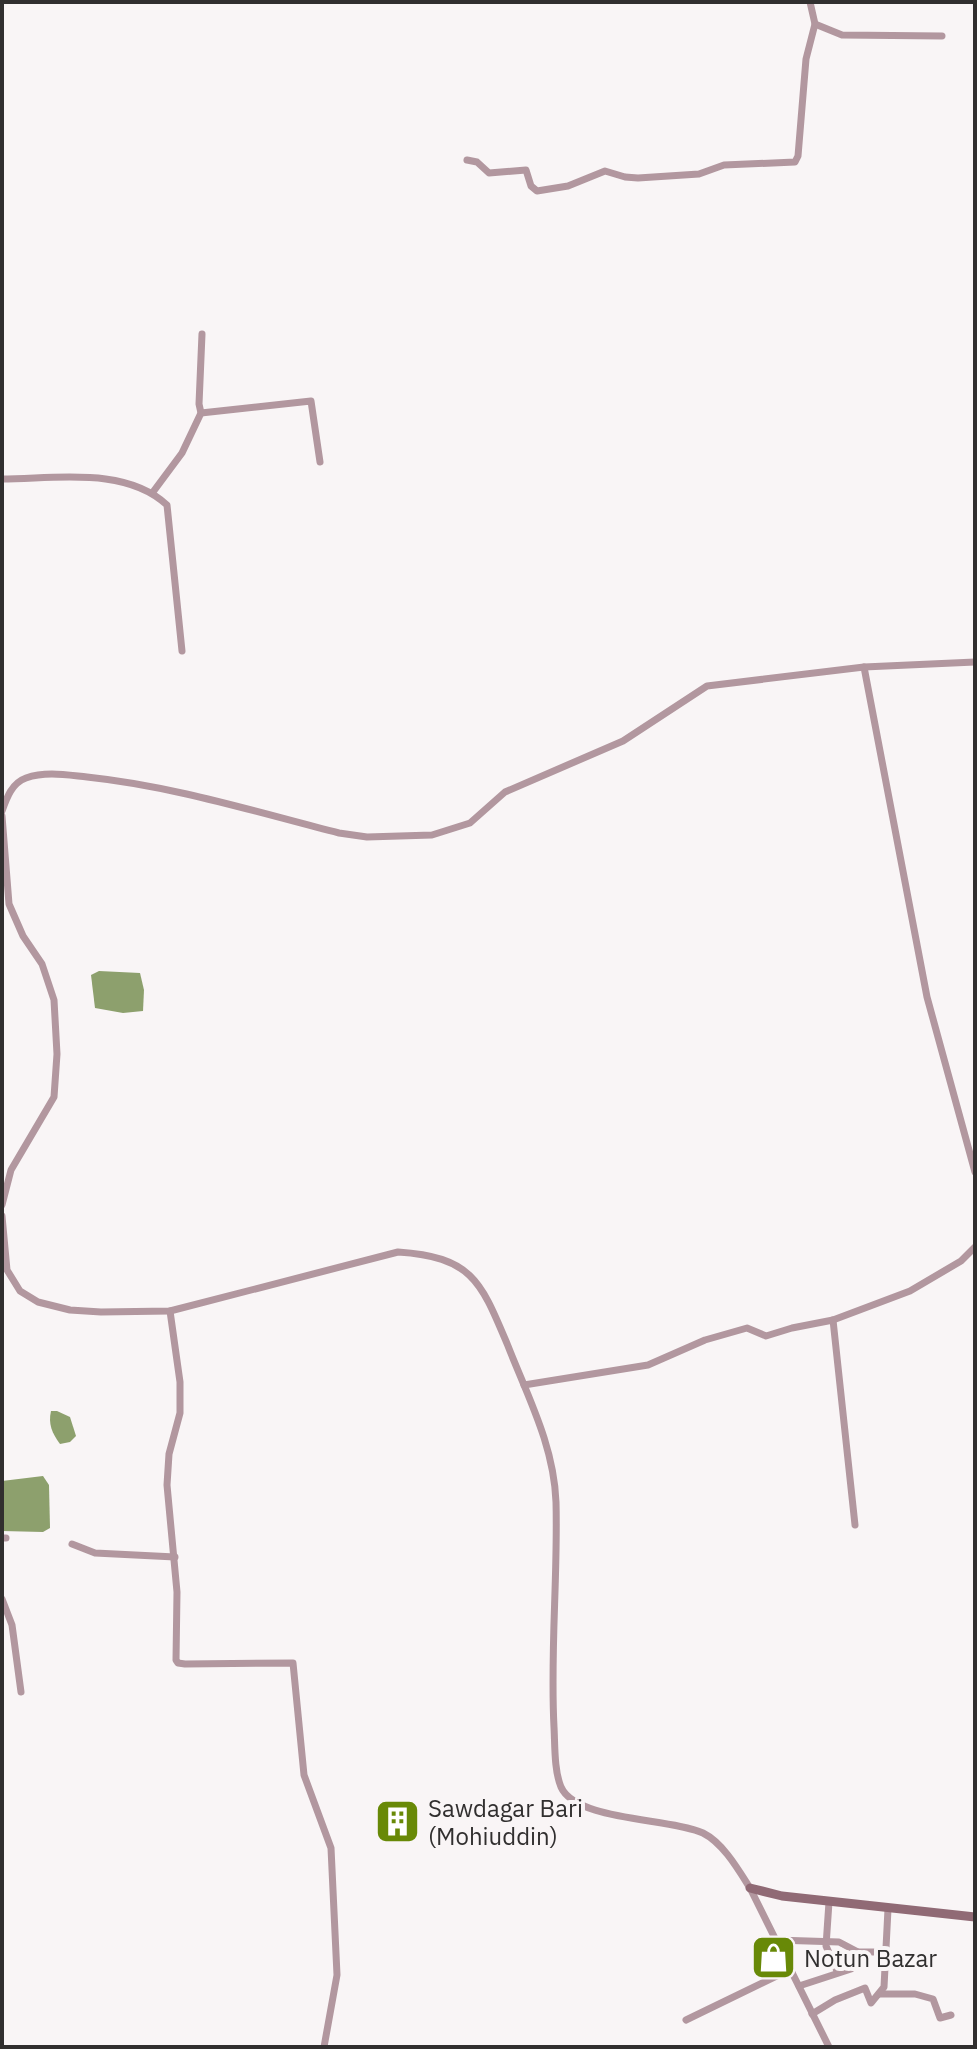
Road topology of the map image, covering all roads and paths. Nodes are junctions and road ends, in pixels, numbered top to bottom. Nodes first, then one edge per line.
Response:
1 (810, 2) edge
2 (815, 24) junction
3 (942, 36) dead end
4 (467, 160) dead end
5 (202, 334) dead end
6 (201, 413) junction
7 (320, 462) dead end
8 (2, 479) edge
9 (153, 492) junction
10 (182, 651) dead end
11 (975, 662) edge
12 (864, 667) junction
13 (2, 813) edge
14 (2, 1165) edge
15 (11, 1170) junction
16 (975, 1172) edge
17 (2, 1205) edge
18 (2, 1216) edge
19 (975, 1247) edge
20 (170, 1311) junction
21 (833, 1320) junction
22 (524, 1385) junction
23 (855, 1525) dead end
24 (72, 1544) dead end
25 (175, 1557) junction
26 (2, 1599) edge
27 (21, 1692) dead end
28 (750, 1888) junction
29 (829, 1902) junction
30 (888, 1909) junction
31 (975, 1917) edge
32 (776, 1940) junction
33 (826, 1941) junction
34 (858, 1952) junction
35 (885, 1952) junction
36 (791, 1969) junction
37 (837, 1971) junction
38 (799, 1986) junction
39 (879, 1994) junction
40 (812, 2014) junction
41 (951, 2015) dead end
42 (686, 2020) dead end
43 (324, 2047) edge
44 (829, 2047) edge

1 - 2 street
2 - 3 street
2 - 4 street
5 - 6 street
6 - 7 street
6 - 9 street
8 - 9 street
9 - 10 street
11 - 12 street
12 - 13 street
12 - 16 street
13 - 15 street
14 - 15 street
15 - 17 street
18 - 20 street
19 - 21 street
20 - 22 street
20 - 25 street
21 - 22 street
21 - 23 street
22 - 28 street
24 - 25 street
25 - 43 street
26 - 27 street
28 - 29 street
28 - 32 street
29 - 30 street
29 - 33 street
30 - 31 street
30 - 35 street
32 - 33 street
32 - 36 street
33 - 34 street
33 - 37 street
34 - 35 street
34 - 37 street
35 - 39 street
36 - 38 street
36 - 42 street
37 - 38 street
38 - 40 street
39 - 40 street
39 - 41 street
40 - 44 street

